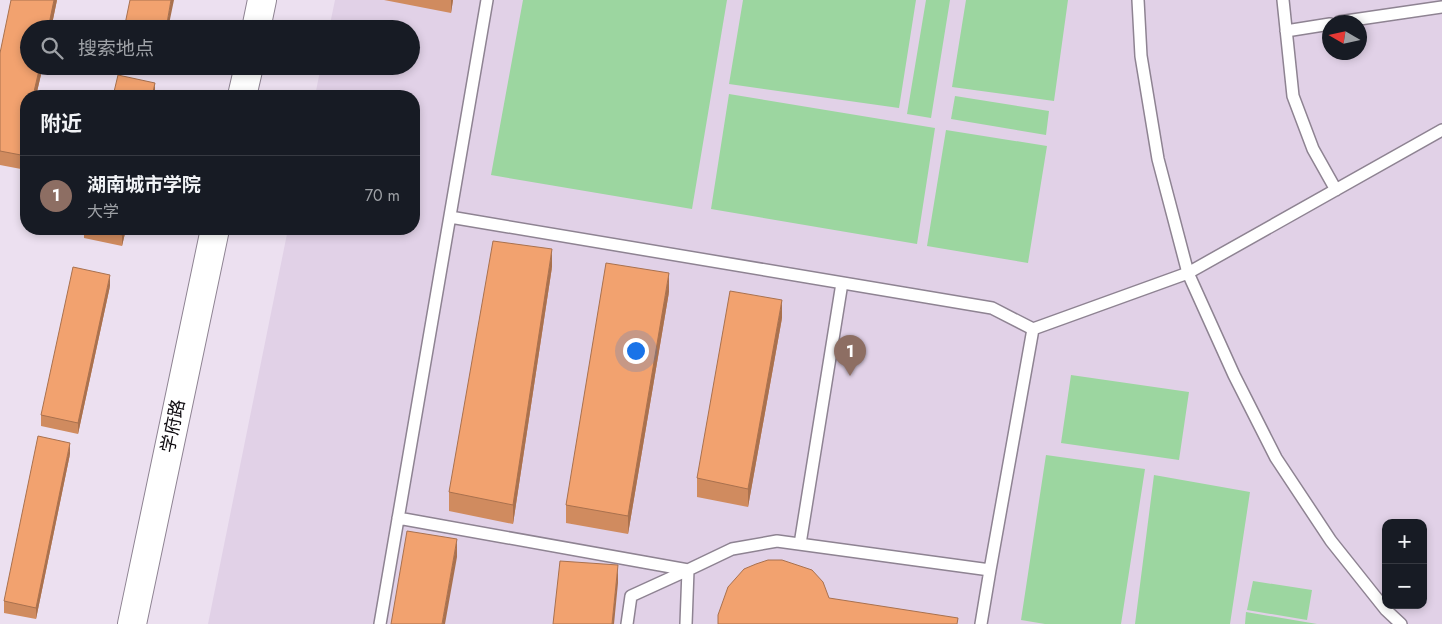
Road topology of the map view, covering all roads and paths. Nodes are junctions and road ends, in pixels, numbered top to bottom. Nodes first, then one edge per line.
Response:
1 (262, 0) edge
2 (488, 0) edge
3 (1138, 0) edge
4 (1283, 0) edge
5 (1442, 7) edge
6 (1367, 18) edge
7 (258, 20) edge
8 (1322, 25) edge
9 (1286, 31) junction
10 (247, 75) edge
11 (243, 90) edge
12 (1442, 130) edge
13 (1336, 190) junction
14 (450, 217) junction
15 (214, 235) edge
16 (1188, 273) junction
17 (842, 283) junction
18 (1033, 329) junction
19 (398, 518) junction
20 (800, 544) junction
21 (688, 570) junction
22 (990, 570) junction
23 (132, 624) edge
24 (380, 624) edge
25 (627, 624) edge
26 (686, 624) edge
27 (981, 624) edge
28 (1400, 624) edge

1 - 7 street
2 - 14 lane
3 - 16 lane
4 - 9 lane
5 - 6 lane
8 - 9 lane
9 - 13 lane
10 - 11 street
12 - 13 lane
13 - 16 lane
14 - 17 lane
14 - 19 lane
15 - 23 street, 学府路
16 - 18 lane
16 - 28 lane
17 - 18 lane
17 - 20 lane
18 - 22 lane
19 - 21 lane
19 - 24 lane
20 - 21 lane
20 - 22 lane
21 - 25 lane
21 - 26 lane
22 - 27 lane

